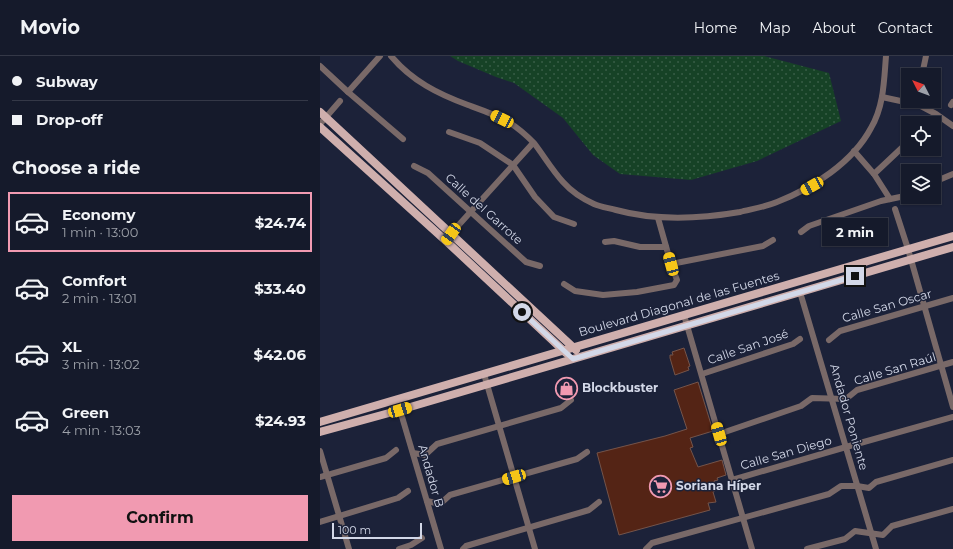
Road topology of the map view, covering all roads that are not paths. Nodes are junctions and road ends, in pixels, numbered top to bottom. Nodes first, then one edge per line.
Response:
1 (380, 56) edge
2 (391, 56) edge
3 (886, 56) edge
4 (926, 56) edge
5 (320, 66) edge
6 (923, 68) edge
7 (348, 92) junction
8 (882, 97) junction
9 (340, 101) dead end
10 (322, 118) edge
11 (953, 126) edge
12 (320, 127) edge
13 (449, 132) dead end
14 (403, 139) dead end
15 (533, 142) junction
16 (901, 149) edge
17 (854, 151) junction
18 (513, 165) junction
19 (414, 166) dead end
20 (874, 174) junction
21 (953, 174) edge
22 (941, 179) edge
23 (901, 197) edge
24 (890, 199) junction
25 (895, 209) dead end
26 (471, 212) junction
27 (658, 218) junction
28 (574, 224) dead end
29 (801, 232) dead end
30 (451, 234) junction
31 (953, 236) edge
32 (773, 240) dead end
33 (446, 241) junction
34 (605, 242) dead end
35 (666, 247) junction
36 (953, 247) edge
37 (908, 249) junction
38 (910, 259) junction
39 (671, 264) junction
40 (540, 266) dead end
41 (564, 284) dead end
42 (800, 292) junction
43 (953, 298) edge
44 (924, 306) junction
45 (684, 315) junction
46 (687, 325) junction
47 (800, 339) dead end
48 (829, 340) dead end
49 (574, 348) junction
50 (564, 351) junction
51 (583, 356) junction
52 (573, 359) junction
53 (953, 362) edge
54 (941, 366) junction
55 (484, 374) junction
56 (702, 374) junction
57 (487, 384) junction
58 (832, 399) junction
59 (571, 400) dead end
60 (953, 407) edge
61 (400, 410) junction
62 (953, 417) edge
63 (320, 422) edge
64 (499, 426) junction
65 (320, 432) edge
66 (719, 434) junction
67 (846, 447) junction
68 (396, 450) dead end
69 (320, 451) edge
70 (587, 452) dead end
71 (413, 453) junction
72 (953, 460) edge
73 (327, 475) junction
74 (320, 477) edge
75 (514, 477) junction
76 (732, 480) junction
77 (857, 486) junction
78 (408, 491) dead end
79 (427, 501) junction
80 (599, 502) dead end
81 (953, 509) edge
82 (339, 517) junction
83 (743, 518) junction
84 (320, 522) edge
85 (529, 527) junction
86 (871, 532) junction
87 (422, 538) dead end
88 (349, 549) edge
89 (400, 549) edge
90 (441, 549) edge
91 (463, 549) edge
92 (535, 549) edge
93 (646, 549) edge
94 (752, 549) edge
95 (807, 549) edge
96 (876, 549) edge

1 - 7 street
2 - 15 street
3 - 8 street
4 - 6 street
5 - 7 street
7 - 14 street
8 - 11 street
8 - 17 street
9 - 10 street
10 - 30 main road
12 - 33 main road
13 - 18 street
15 - 18 street
15 - 27 street
16 - 20 street
17 - 20 street
17 - 27 street
18 - 26 street
18 - 28 street
19 - 26 street, Calle del Garrote
20 - 24 street
21 - 22 street
23 - 24 street
24 - 29 street
25 - 37 street
26 - 30 street
26 - 40 street, Calle del Garrote
27 - 35 street
30 - 33 street
30 - 49 main road
31 - 37 main road, Boulevard Diagonal de las Fuentes
32 - 39 street
33 - 50 main road
34 - 35 street
35 - 39 street
36 - 38 main road, Boulevard Diagonal de las Fuentes
37 - 38 street
37 - 45 main road, Boulevard Diagonal de las Fuentes
38 - 42 main road, Boulevard Diagonal de las Fuentes
38 - 44 street
39 - 41 street
42 - 46 main road, Boulevard Diagonal de las Fuentes
42 - 58 street, Andador Poniente
43 - 44 street, Calle San Oscar
44 - 48 street, Calle San Oscar
44 - 54 street
45 - 46 street
45 - 49 main road, Boulevard Diagonal de las Fuentes
46 - 51 main road, Boulevard Diagonal de las Fuentes
46 - 56 street
47 - 56 street, Calle San José
49 - 50 main road, Boulevard Diagonal de las Fuentes
49 - 51 main road
50 - 52 main road
50 - 55 main road, Boulevard Diagonal de las Fuentes
51 - 52 main road, Boulevard Diagonal de las Fuentes
52 - 57 main road, Boulevard Diagonal de las Fuentes
53 - 54 street, Calle San Raúl
54 - 58 street, Calle San Raúl
54 - 60 street
55 - 57 street
55 - 63 main road, Boulevard Diagonal de las Fuentes
56 - 66 street
57 - 61 main road, Boulevard Diagonal de las Fuentes
57 - 64 street
58 - 66 street
58 - 67 street, Andador Poniente
59 - 64 street
61 - 65 main road, Boulevard Diagonal de las Fuentes
61 - 71 street, Andador B
62 - 67 street, Calle San Diego
64 - 71 street
64 - 75 street
66 - 76 street
67 - 76 street, Calle San Diego
67 - 77 street, Andador Poniente
68 - 73 street
69 - 73 street
70 - 75 street
71 - 79 street, Andador B
72 - 77 street
73 - 74 street
73 - 82 street
75 - 79 street
75 - 85 street
76 - 83 street
77 - 83 street
77 - 86 street, Andador Poniente
78 - 82 street
79 - 90 street, Andador B
80 - 85 street
81 - 86 street
82 - 84 street
82 - 88 street
83 - 93 street
83 - 94 street
85 - 91 street
85 - 92 street
86 - 95 street
86 - 96 street, Andador Poniente
87 - 89 street

